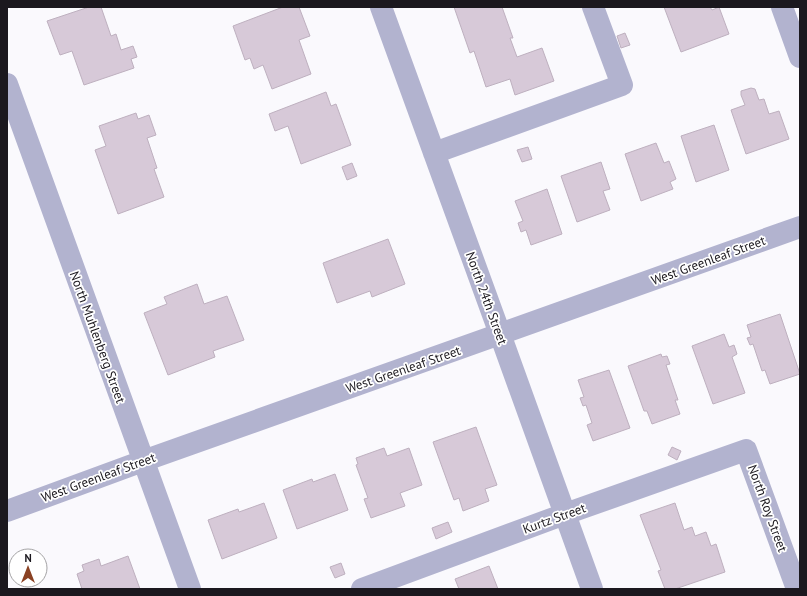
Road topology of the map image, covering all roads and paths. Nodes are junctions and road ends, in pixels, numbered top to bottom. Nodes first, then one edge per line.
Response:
1 (381, 7) edge
2 (593, 7) edge
3 (782, 7) edge
4 (800, 57) edge
5 (7, 84) edge
6 (434, 153) junction
7 (800, 227) edge
8 (500, 334) junction
9 (746, 450) joint
10 (143, 461) junction
11 (7, 511) edge
12 (565, 514) junction
13 (373, 587) edge
14 (190, 589) edge
15 (592, 589) edge
16 (797, 589) edge

1 - 6 street, North 24th Street
2 - 6 street
3 - 4 street
5 - 10 street, North Muhlenberg Street
6 - 8 street, North 24th Street
7 - 8 street, West Greenleaf Street
8 - 10 street, West Greenleaf Street
8 - 12 street, North 24th Street
9 - 12 street, Kurtz Street
9 - 16 street, North Roy Street
10 - 11 street, West Greenleaf Street
10 - 14 street, North Muhlenberg Street
12 - 13 street, Kurtz Street
12 - 15 street, North 24th Street

